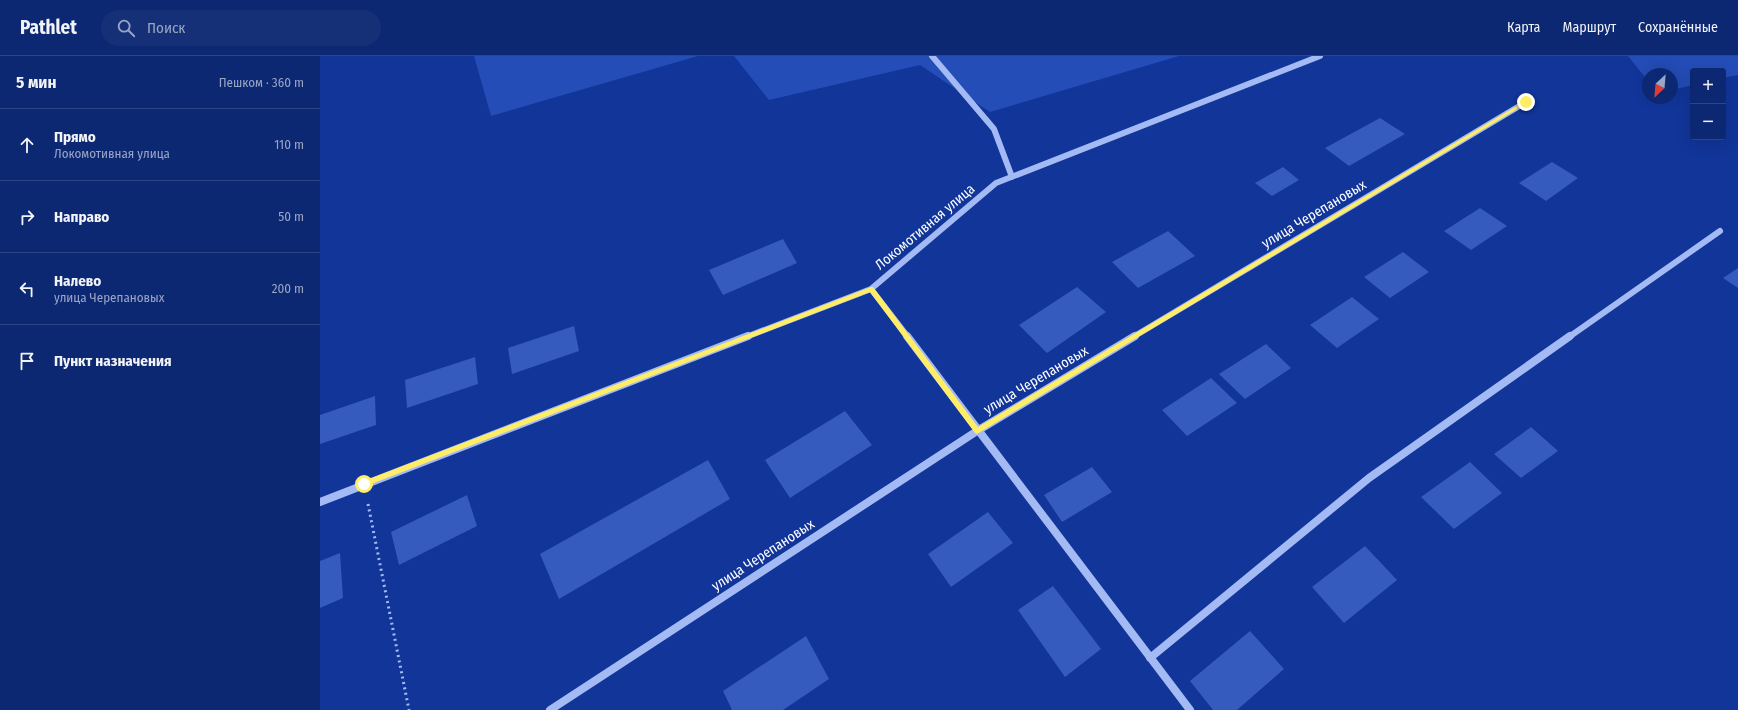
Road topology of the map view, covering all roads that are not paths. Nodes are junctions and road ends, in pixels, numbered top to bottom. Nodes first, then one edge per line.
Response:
1 (932, 56) edge
2 (1320, 56) edge
3 (1310, 58) edge
4 (1526, 102) dead end
5 (1012, 177) junction
6 (1720, 231) dead end
7 (871, 289) junction
8 (977, 431) junction
9 (320, 502) edge
10 (1150, 658) junction
11 (550, 710) edge
12 (1190, 710) edge

1 - 5 street
2 - 3 street, Локомотивная улица
3 - 5 street, Локомотивная улица
4 - 8 street, улица Черепановых
5 - 7 street, Локомотивная улица
6 - 10 street
7 - 8 street
7 - 9 street, Локомотивная улица
8 - 10 street
8 - 11 street, улица Черепановых
10 - 12 street

